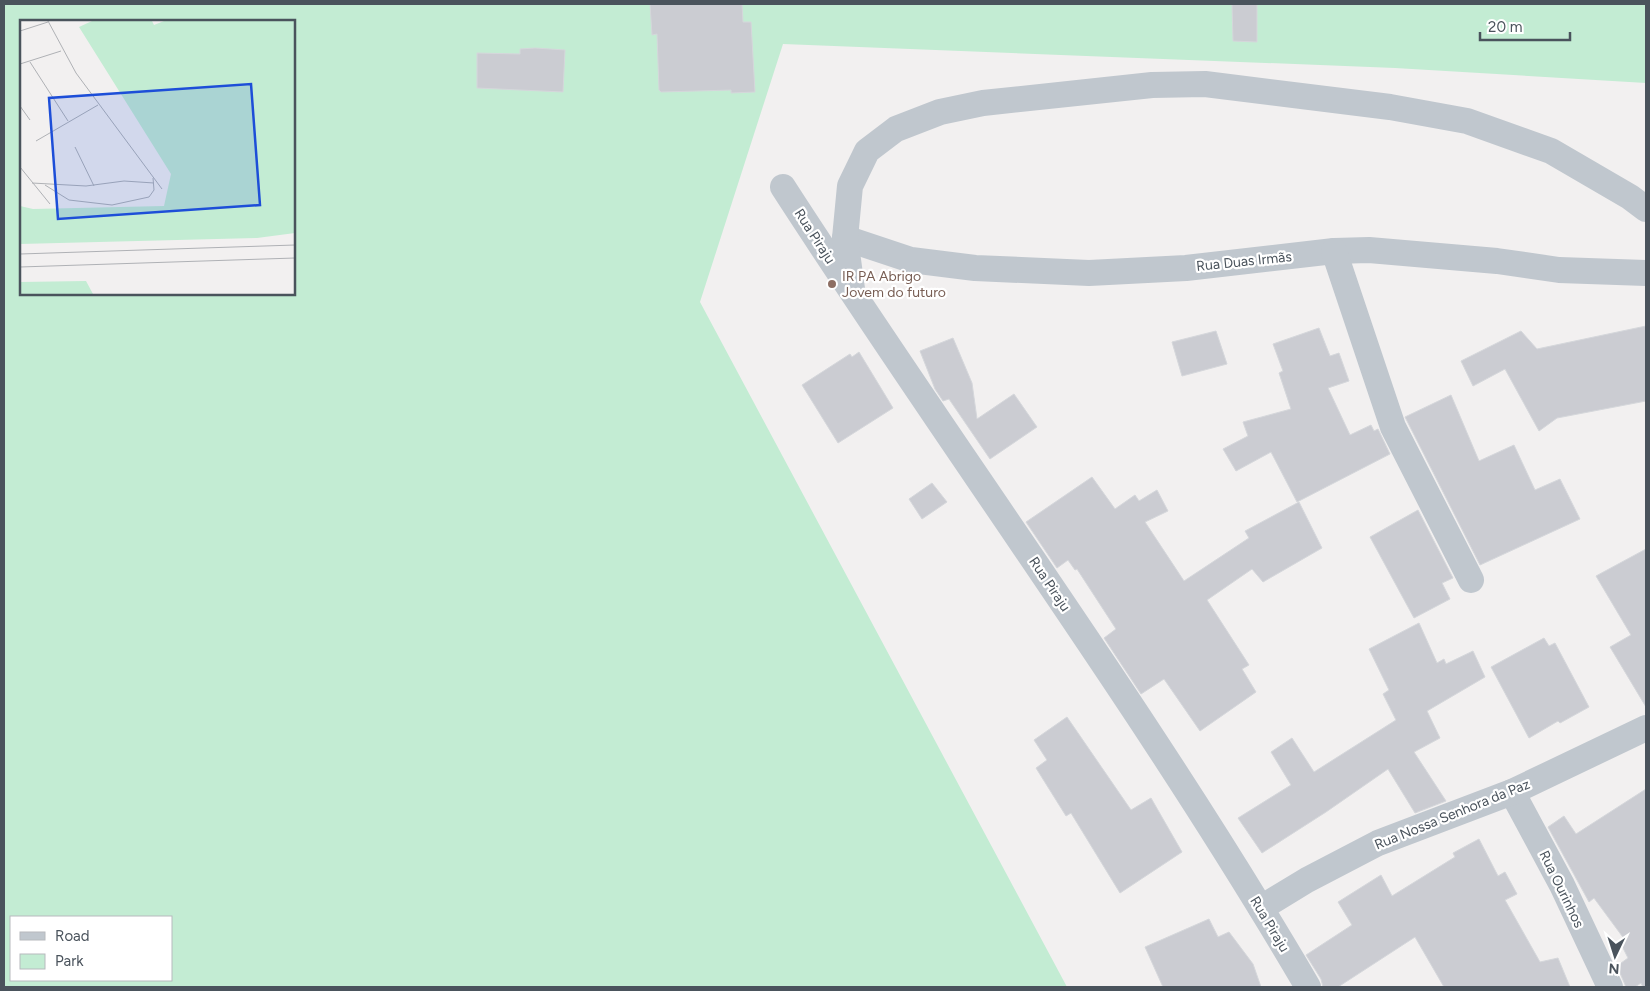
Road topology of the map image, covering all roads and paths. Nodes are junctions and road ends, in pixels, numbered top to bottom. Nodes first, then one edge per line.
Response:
1 (783, 187) dead end
2 (1646, 209) edge
3 (845, 238) junction
4 (1334, 251) junction
5 (1646, 273) edge
6 (852, 289) junction
7 (1471, 580) dead end
8 (1646, 728) edge
9 (1512, 792) junction
10 (1261, 908) junction
11 (1308, 987) edge
12 (1610, 987) edge

1 - 6 street, Rua Piraju
2 - 3 street
3 - 4 street, Rua Duas Irmãs
3 - 6 street
4 - 5 street, Rua Duas Irmãs
4 - 7 street
6 - 10 street, Rua Piraju
8 - 9 street, Rua Nossa Senhora da Paz
9 - 10 street, Rua Nossa Senhora da Paz
9 - 12 street, Rua Ourinhos
10 - 11 street, Rua Piraju

